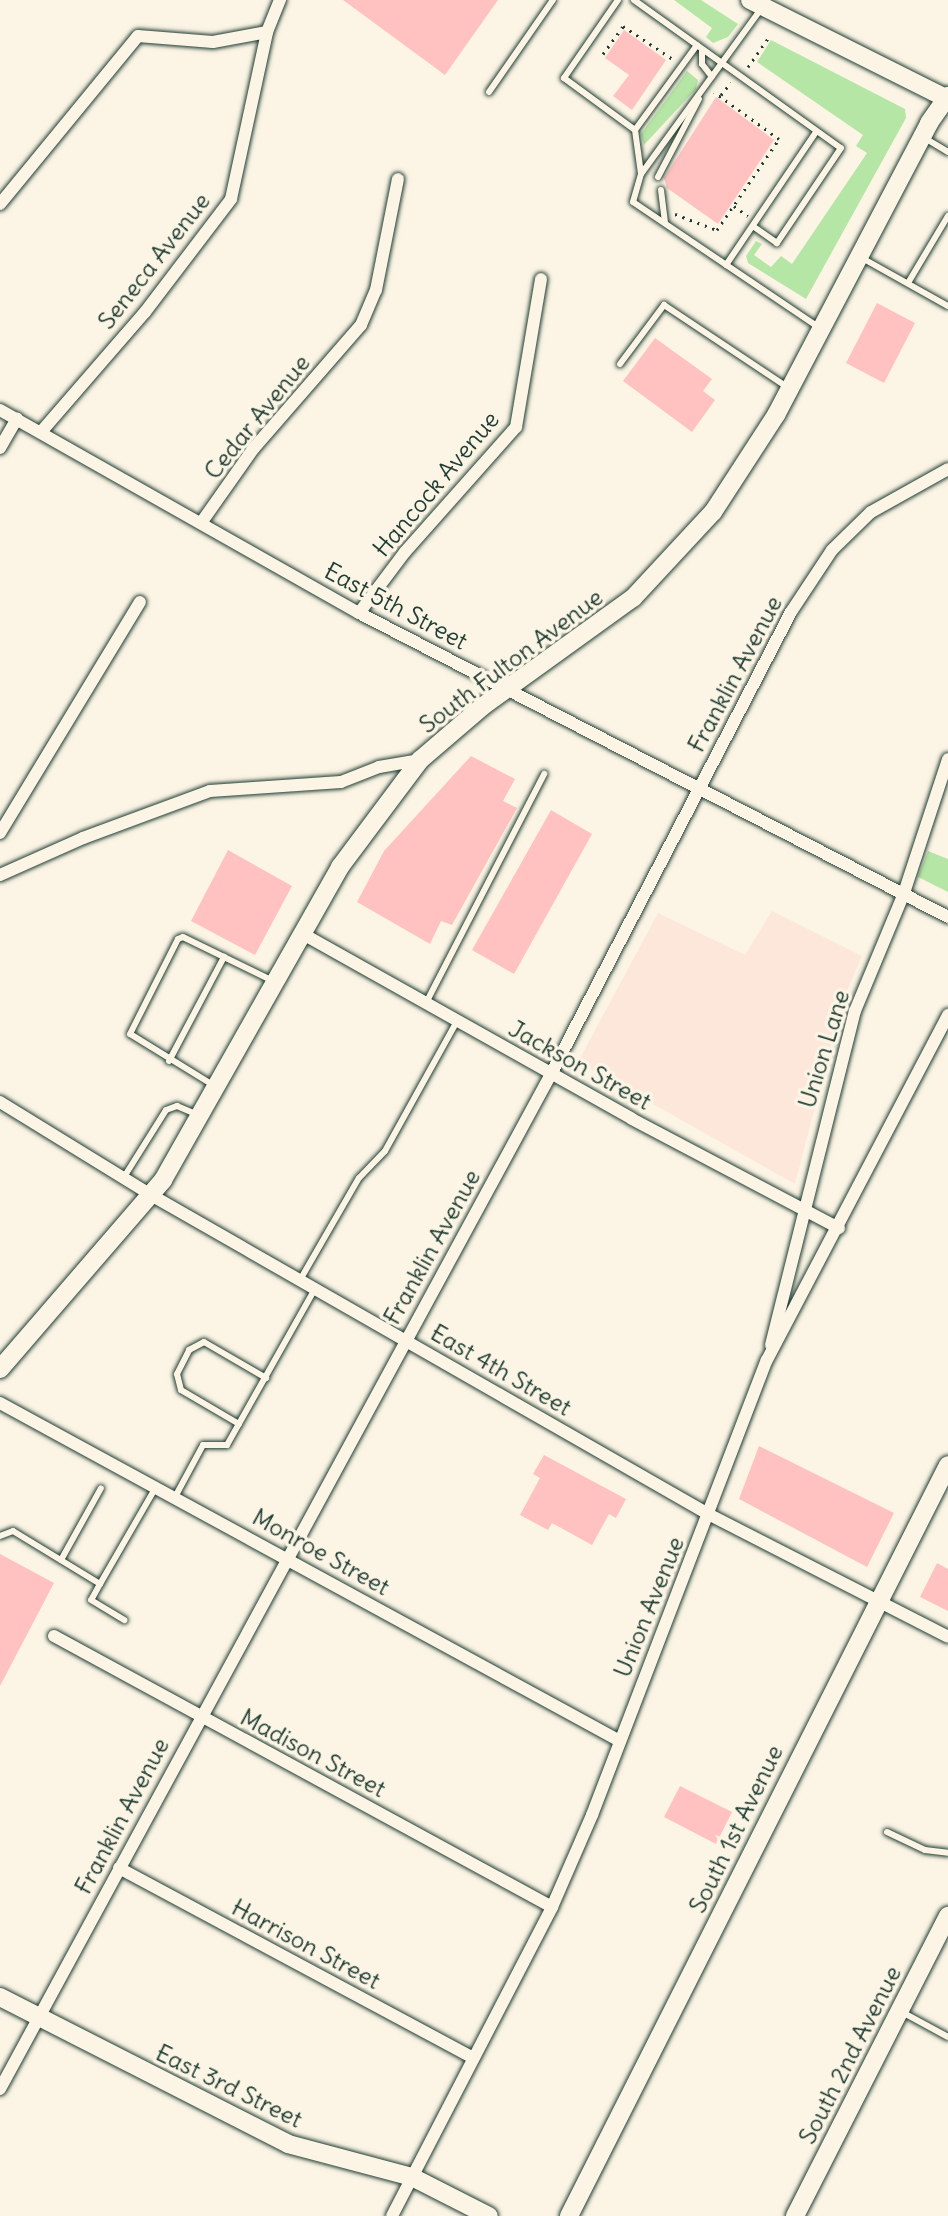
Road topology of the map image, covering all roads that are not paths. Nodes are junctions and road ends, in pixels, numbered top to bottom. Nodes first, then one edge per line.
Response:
1 (280, 0) edge
2 (553, 0) edge
3 (618, 0) edge
4 (634, 0) edge
5 (760, 3) edge
6 (267, 32) junction
7 (700, 48) junction
8 (723, 63) junction
9 (712, 77) junction
10 (489, 92) dead end
11 (700, 95) junction
12 (948, 98) edge
13 (635, 130) junction
14 (816, 132) junction
15 (922, 137) junction
16 (948, 152) edge
17 (641, 174) junction
18 (658, 177) dead end
19 (398, 179) dead end
20 (661, 190) dead end
21 (0, 204) edge
22 (948, 216) edge
23 (665, 223) junction
24 (752, 227) junction
25 (859, 256) junction
26 (726, 265) junction
27 (541, 279) dead end
28 (908, 283) junction
29 (948, 306) edge
30 (821, 328) junction
31 (620, 364) dead end
32 (790, 389) junction
33 (0, 410) edge
34 (17, 419) junction
35 (41, 432) junction
36 (0, 448) edge
37 (948, 469) edge
38 (201, 523) junction
39 (140, 602) dead end
40 (359, 613) junction
41 (507, 690) junction
42 (948, 759) edge
43 (420, 760) junction
44 (544, 774) dead end
45 (699, 789) junction
46 (0, 833) edge
47 (0, 875) edge
48 (904, 893) junction
49 (948, 917) edge
50 (303, 934) junction
51 (224, 957) junction
52 (276, 982) junction
53 (426, 1003) junction
54 (948, 1015) edge
55 (457, 1021) junction
56 (169, 1061) junction
57 (551, 1074) junction
58 (216, 1087) junction
59 (0, 1102) edge
60 (199, 1116) junction
61 (124, 1177) junction
62 (151, 1195) junction
63 (801, 1208) junction
64 (839, 1228) junction
65 (299, 1280) junction
66 (315, 1289) junction
67 (406, 1341) junction
68 (767, 1360) junction
69 (0, 1369) edge
70 (266, 1378) junction
71 (0, 1403) edge
72 (239, 1424) junction
73 (948, 1465) edge
74 (156, 1487) junction
75 (101, 1488) dead end
76 (175, 1497) junction
77 (710, 1515) junction
78 (0, 1536) edge
79 (287, 1558) junction
80 (61, 1560) junction
81 (100, 1584) junction
82 (876, 1600) junction
83 (124, 1620) dead end
84 (54, 1636) dead end
85 (948, 1637) edge
86 (200, 1717) junction
87 (620, 1741) junction
88 (887, 1832) dead end
89 (948, 1853) edge
90 (119, 1868) junction
91 (552, 1907) junction
92 (948, 1916) edge
93 (0, 1997) edge
94 (900, 2011) junction
95 (39, 2018) junction
96 (948, 2037) edge
97 (471, 2057) junction
98 (0, 2089) edge
99 (412, 2177) junction
100 (392, 2216) edge
101 (489, 2216) edge
102 (569, 2216) edge
103 (795, 2216) edge

1 - 6 street, Seneca Avenue
2 - 10 lane
3 - 13 lane
4 - 7 lane
5 - 8 lane
5 - 12 street
6 - 21 street
6 - 35 street, Seneca Avenue
7 - 8 lane
7 - 9 lane
7 - 13 lane
8 - 9 lane
8 - 14 lane
9 - 11 lane
11 - 17 lane
11 - 18 lane
12 - 15 street, South Fulton Avenue
13 - 17 lane
14 - 24 lane
14 - 24 lane
15 - 16 lane
15 - 25 street, South Fulton Avenue
17 - 23 lane
19 - 38 street, Cedar Avenue
20 - 23 lane
22 - 28 lane
23 - 26 lane
24 - 26 lane
25 - 28 lane
25 - 30 street, South Fulton Avenue
26 - 30 lane
27 - 40 street, Hancock Avenue
28 - 29 lane
30 - 32 street, South Fulton Avenue
31 - 32 lane
32 - 41 street, South Fulton Avenue
33 - 34 street, East 5th Street
34 - 35 street, East 5th Street
34 - 36 street
35 - 38 street, East 5th Street
37 - 45 street, Franklin Avenue
38 - 40 street, East 5th Street
39 - 46 street
40 - 41 street, East 5th Street
41 - 43 street, South Fulton Avenue
41 - 45 street, East 5th Street
42 - 48 street, Union Lane
43 - 47 street
43 - 50 street, South Fulton Avenue
44 - 53 lane
45 - 48 street, East 5th Street
45 - 57 street, Franklin Avenue
48 - 49 street, East 5th Street
48 - 63 street, Union Lane
50 - 52 street, South Fulton Avenue
50 - 53 street, Jackson Street
51 - 52 lane
51 - 56 lane
51 - 56 lane
52 - 58 street, South Fulton Avenue
53 - 55 street, Jackson Street
54 - 64 street, Union Avenue
55 - 57 street, Jackson Street
55 - 65 lane
56 - 58 lane
57 - 63 street, Jackson Street
57 - 67 street, Franklin Avenue
58 - 60 street, South Fulton Avenue
59 - 61 street, East 4th Street
60 - 61 lane
60 - 62 street, South Fulton Avenue
61 - 62 street, East 4th Street
62 - 65 street, East 4th Street
62 - 69 street, South Fulton Avenue
63 - 64 street, Jackson Street
63 - 68 street, Union Lane
64 - 68 street, Union Avenue
65 - 66 street, East 4th Street
66 - 67 street, East 4th Street
66 - 70 lane
67 - 77 street, East 4th Street
67 - 79 street, Franklin Avenue
68 - 77 street, Union Avenue
70 - 72 lane
70 - 72 lane
71 - 74 street, Monroe Street
72 - 76 lane
73 - 82 street, South 1st Avenue
74 - 76 street, Monroe Street
74 - 81 lane
75 - 80 lane
76 - 79 street, Monroe Street
77 - 82 street, East 4th Street
77 - 87 street, Union Avenue
78 - 80 lane
79 - 86 street, Franklin Avenue
79 - 87 street, Monroe Street
80 - 81 lane
81 - 83 lane
82 - 85 street, East 4th Street
82 - 102 street, South 1st Avenue
84 - 86 street, Madison Street
86 - 90 street, Franklin Avenue
86 - 91 street, Madison Street
87 - 91 street, Union Avenue
88 - 89 lane
90 - 95 street, Franklin Avenue
90 - 97 street, Harrison Street
91 - 97 street, Union Avenue
92 - 94 street, South 2nd Avenue
93 - 95 street, East 3rd Street
94 - 96 lane
94 - 103 street, South 2nd Avenue
95 - 98 street, Franklin Avenue
95 - 99 street, East 3rd Street
97 - 99 street, Union Avenue
99 - 100 street, Union Avenue
99 - 101 street, East 3rd Street

